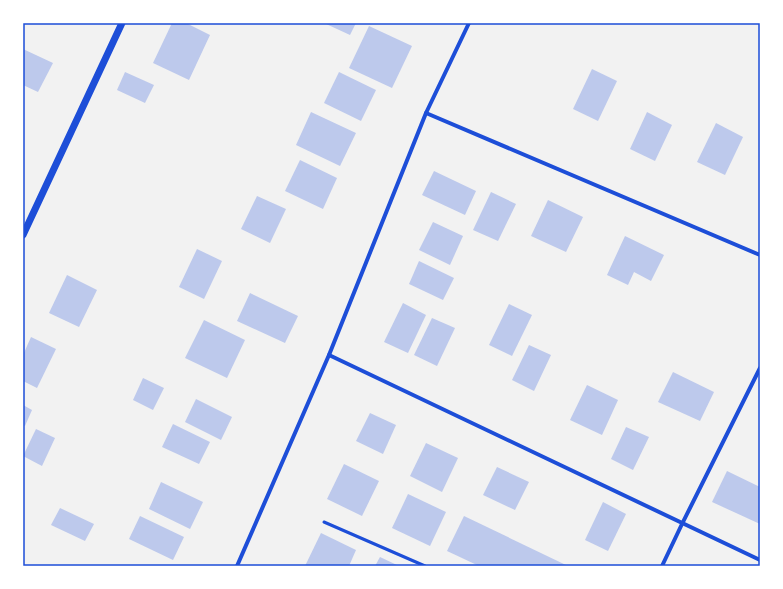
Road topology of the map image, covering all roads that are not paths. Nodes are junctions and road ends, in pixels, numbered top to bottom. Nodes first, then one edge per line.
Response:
1 (122, 23) edge
2 (469, 23) edge
3 (426, 114) junction
4 (23, 235) edge
5 (760, 255) edge
6 (329, 356) junction
7 (760, 368) edge
8 (324, 522) dead end
9 (682, 524) junction
10 (760, 560) edge
11 (237, 566) edge
12 (424, 566) edge
13 (662, 566) edge

1 - 4 street
2 - 3 street
3 - 5 street
3 - 6 street
6 - 9 street
6 - 11 street
7 - 9 street
8 - 12 lane
9 - 10 street
9 - 13 street

